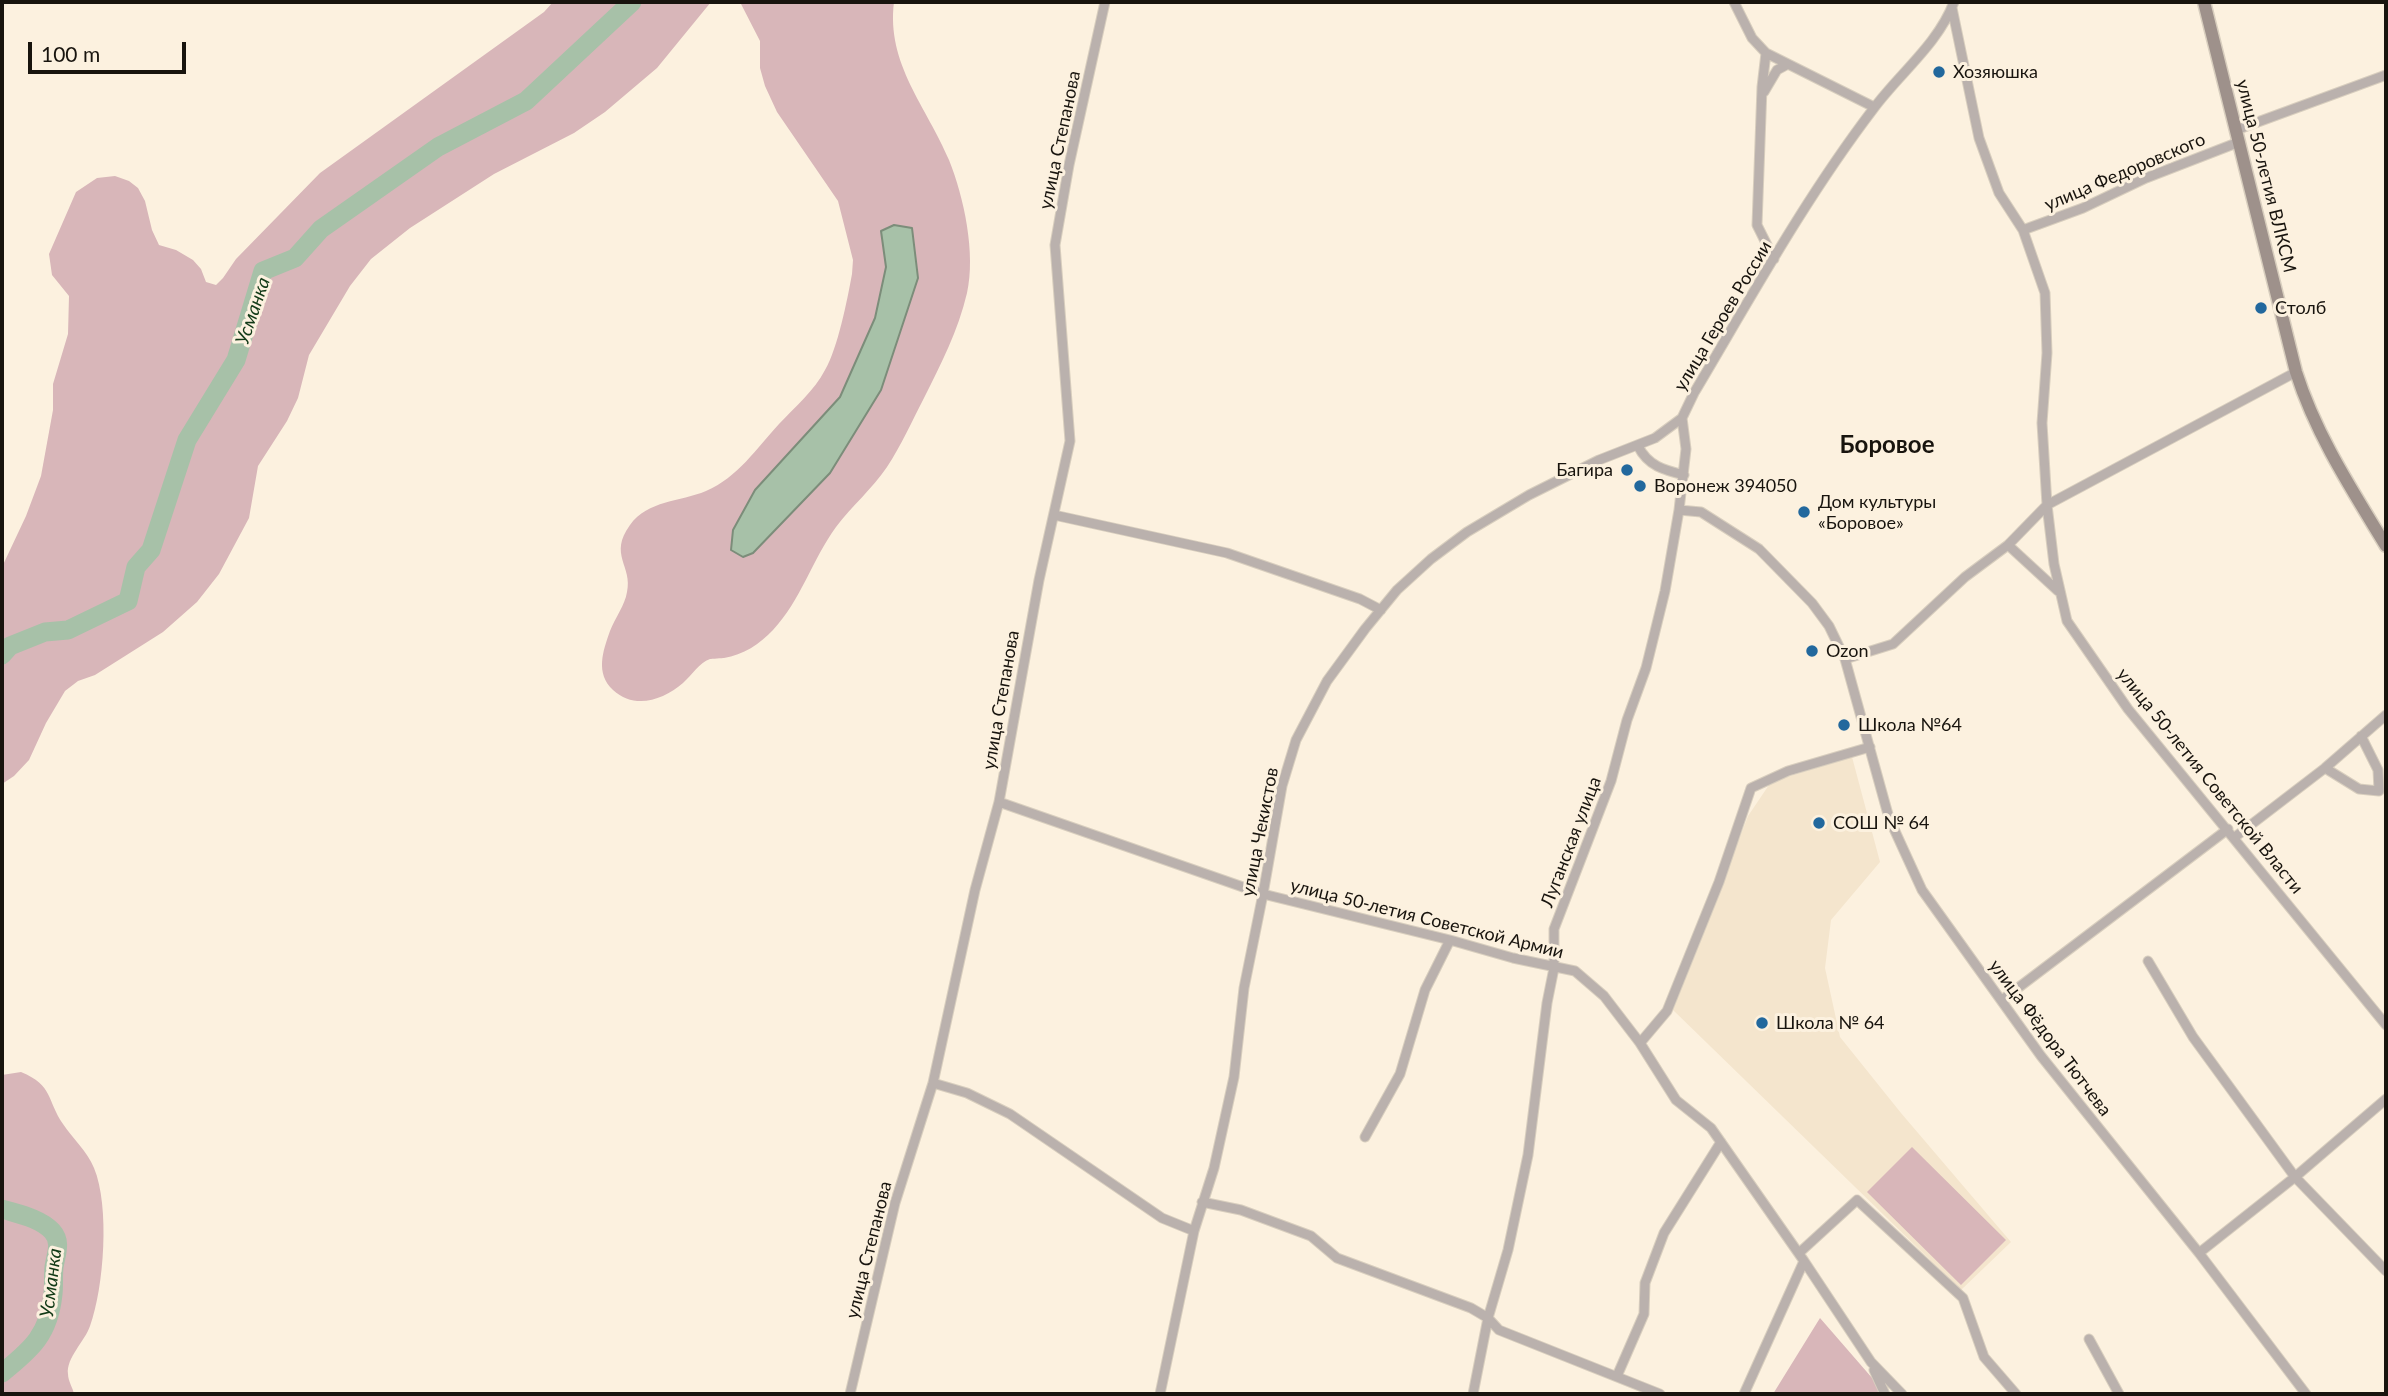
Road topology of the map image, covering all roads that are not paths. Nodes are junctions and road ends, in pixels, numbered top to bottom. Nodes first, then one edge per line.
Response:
1 (1105, 2) edge
2 (1734, 2) edge
3 (2204, 2) edge
4 (1953, 5) edge
5 (1766, 53) junction
6 (1788, 64) junction
7 (2386, 75) edge
8 (1762, 97) junction
9 (1874, 107) junction
10 (2238, 136) junction
11 (2023, 230) junction
12 (1774, 259) junction
13 (2296, 372) junction
14 (1682, 418) junction
15 (1637, 446) junction
16 (1684, 475) junction
17 (2047, 505) junction
18 (1679, 510) junction
19 (1054, 515) junction
20 (2008, 545) junction
21 (2386, 546) edge
22 (2059, 591) junction
23 (1381, 610) junction
24 (1845, 659) junction
25 (2386, 715) edge
26 (2361, 736) junction
27 (1870, 747) junction
28 (2325, 768) junction
29 (2379, 791) junction
30 (999, 802) junction
31 (2386, 802) edge
32 (2232, 833) junction
33 (1263, 894) junction
34 (1450, 940) junction
35 (2148, 961) dead end
36 (1554, 968) junction
37 (2002, 1000) junction
38 (2386, 1025) edge
39 (1640, 1043) junction
40 (933, 1083) junction
41 (2386, 1099) edge
42 (1365, 1137) dead end
43 (1721, 1142) junction
44 (2295, 1177) junction
45 (1202, 1202) junction
46 (1195, 1231) junction
47 (2199, 1253) junction
48 (1802, 1257) junction
49 (2386, 1271) edge
50 (1488, 1318) junction
51 (2089, 1339) dead end
52 (1871, 1362) junction
53 (1617, 1376) junction
54 (850, 1394) edge
55 (1160, 1394) edge
56 (1473, 1394) edge
57 (1660, 1394) edge
58 (1744, 1394) edge
59 (1885, 1394) edge
60 (1902, 1394) edge
61 (2016, 1394) edge
62 (2119, 1394) edge
63 (2306, 1394) edge

1 - 19 street, улица Степанова
2 - 5 street
3 - 10 street, улица 50-летия ВЛКСМ
4 - 9 street, улица Героев России
4 - 11 street, улица 50-летия Советской Власти
5 - 6 street
5 - 8 street
6 - 8 street
6 - 9 street
7 - 10 street, улица Федоровского
8 - 12 street
9 - 12 street, улица Героев России
10 - 11 street, улица Федоровского
10 - 13 street, улица 50-летия ВЛКСМ
11 - 17 street, улица 50-летия Советской Власти
12 - 14 street, улица Героев России
13 - 17 street
13 - 21 street, улица 50-летия ВЛКСМ
14 - 15 street, улица Чекистов
14 - 16 street, улица Героев России
15 - 16 street
15 - 23 street, улица Чекистов
16 - 18 street, улица Героев России
17 - 20 street
17 - 22 street, улица 50-летия Советской Власти
18 - 24 street
18 - 36 street, Луганская улица
19 - 23 street
19 - 30 street, улица Степанова
20 - 22 street
20 - 24 street
22 - 32 street, улица 50-летия Советской Власти
23 - 33 street, улица Чекистов
24 - 27 street, улица Фёдора Тютчева
25 - 26 street
26 - 28 street
26 - 29 street
27 - 37 street, улица Фёдора Тютчева
27 - 39 street
28 - 29 street
28 - 32 street
29 - 31 street
30 - 33 street, улица 50-летия Советской Армии
30 - 40 street, улица Степанова
32 - 37 street
32 - 38 street, улица 50-летия Советской Власти
33 - 34 street, улица 50-летия Советской Армии
33 - 45 street, улица Чекистов
34 - 36 street, улица 50-летия Советской Армии
34 - 42 street
35 - 44 street
36 - 39 street, улица 50-летия Советской Армии
36 - 50 street, Луганская улица
37 - 47 street, улица Фёдора Тютчева
39 - 43 street, улица 50-летия Советской Армии
40 - 46 street
40 - 54 street, улица Степанова
41 - 44 street
43 - 48 street, улица 50-летия Советской Армии
43 - 53 street
44 - 47 street
44 - 49 street
45 - 46 street, улица Чекистов
45 - 50 street
46 - 55 street, улица Чекистов
47 - 63 street, улица Фёдора Тютчева
48 - 52 street, улица 50-летия Советской Армии
48 - 58 street
48 - 61 street
50 - 53 street
50 - 56 street, Луганская улица
51 - 62 street
52 - 59 street
52 - 60 street
53 - 57 street

